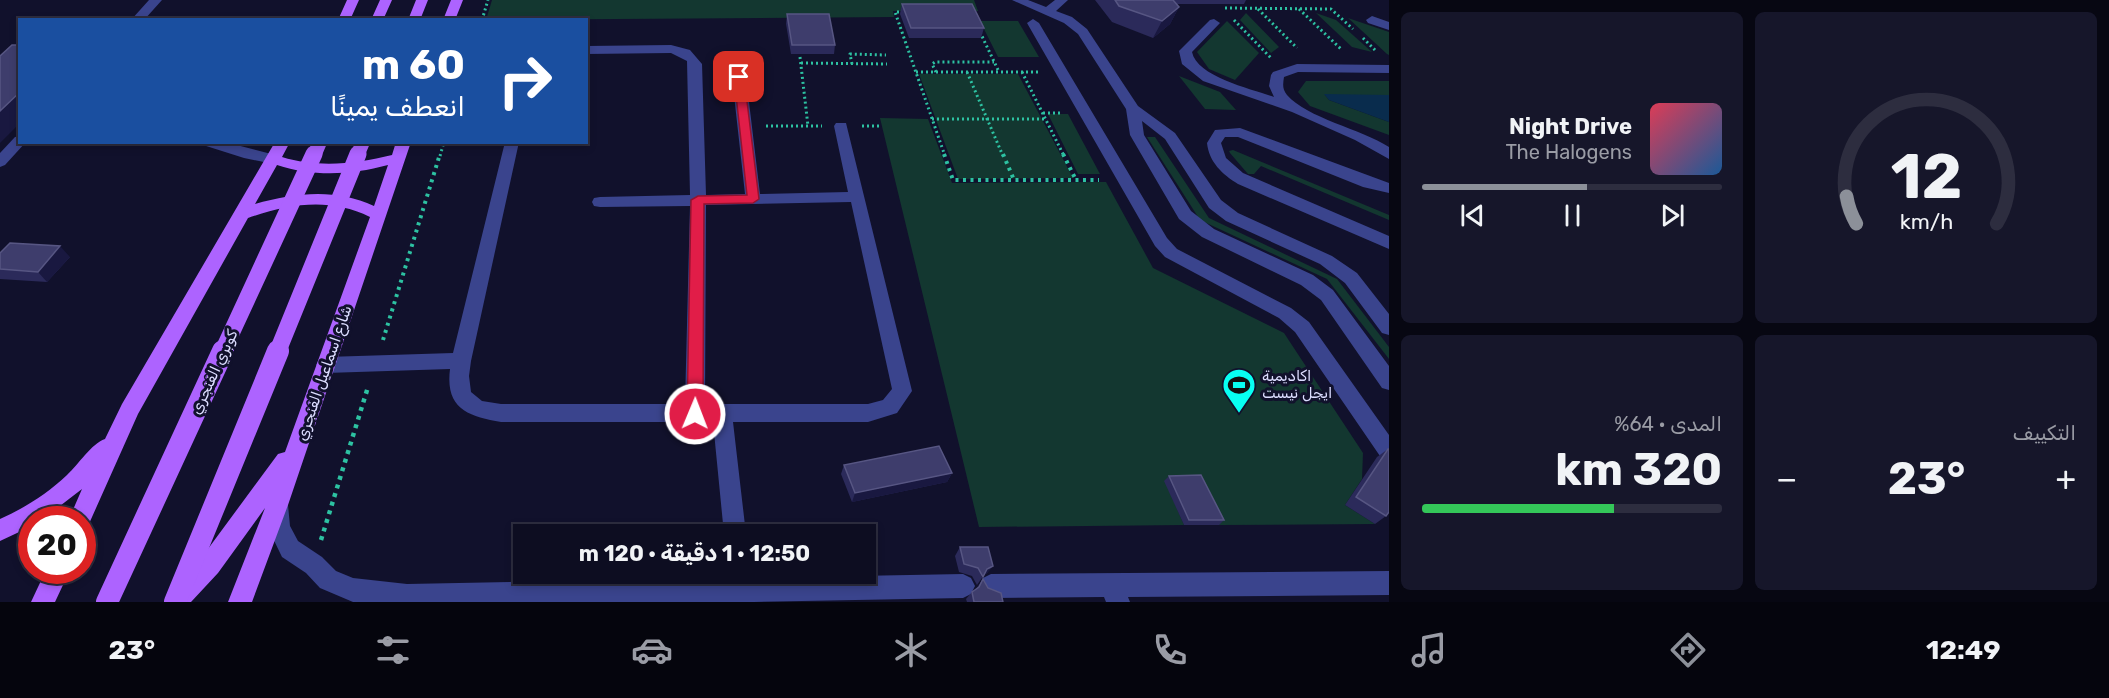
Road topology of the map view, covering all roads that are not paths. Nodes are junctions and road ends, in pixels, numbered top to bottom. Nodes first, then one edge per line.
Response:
1 (156, 0) edge
2 (354, 0) edge
3 (386, 0) edge
4 (422, 0) edge
5 (457, 0) edge
6 (1018, 0) edge
7 (1062, 0) edge
8 (1047, 11) junction
9 (139, 18) edge
10 (345, 18) edge
11 (378, 18) edge
12 (415, 18) edge
13 (450, 18) edge
14 (1372, 20) dead end
15 (1033, 23) dead end
16 (1214, 23) dead end
17 (1389, 26) edge
18 (588, 51) edge
19 (1389, 69) edge
20 (739, 77) dead end
21 (1133, 109) junction
22 (1297, 110) junction
23 (841, 126) road end
24 (18, 142) edge
25 (213, 144) edge
26 (282, 144) edge
27 (319, 144) edge
28 (362, 144) edge
29 (512, 144) edge
30 (401, 150) edge
31 (1389, 153) edge
32 (274, 159) junction
33 (0, 162) edge
34 (1389, 188) edge
35 (858, 197) junction
36 (753, 199) junction
37 (698, 200) junction
38 (600, 202) dead end
39 (242, 214) junction
40 (379, 215) junction
41 (1389, 243) edge
42 (1389, 328) edge
43 (461, 361) junction
44 (326, 365) junction
45 (1389, 382) edge
46 (129, 411) junction
47 (695, 414) junction
48 (722, 414) junction
49 (300, 441) junction
50 (1389, 452) edge
51 (277, 505) junction
52 (86, 506) edge
53 (734, 524) edge
54 (0, 530) edge
55 (1389, 583) edge
56 (51, 584) edge
57 (963, 586) dead end
58 (991, 586) edge
59 (740, 588) edge
60 (1115, 593) edge
61 (43, 602) edge
62 (107, 602) edge
63 (174, 602) edge
64 (240, 602) edge

1 - 9 lane
2 - 10 main road
3 - 11 main road
4 - 12 main road
5 - 13 main road
6 - 8 lane
7 - 8 lane
8 - 21 lane
14 - 17 lane
15 - 50 lane
16 - 22 lane
18 - 37 lane
19 - 22 lane
20 - 36 lane
21 - 42 lane
21 - 45 lane
22 - 31 lane
23 - 35 lane
24 - 33 lane
25 - 32 lane
26 - 32 main road
27 - 62 main road, كوبري الفنجري, bridge
28 - 63 main road, bridge
29 - 43 lane
30 - 32 main road
30 - 40 main road, شارع اسماعيل الفنجري
32 - 39 main road
34 - 41 lane
35 - 36 lane
35 - 48 lane
36 - 37 lane
37 - 38 lane
37 - 47 lane
39 - 40 main road
39 - 46 main road
40 - 44 main road, شارع اسماعيل الفنجري
43 - 44 lane
43 - 47 lane
44 - 49 main road, شارع اسماعيل الفنجري
46 - 52 main road
46 - 54 main road
47 - 48 lane
48 - 53 lane
49 - 51 main road, شارع اسماعيل الفنجري
49 - 63 main road
51 - 59 lane
51 - 64 main road, شارع اسماعيل الفنجري
55 - 60 lane
56 - 61 main road
57 - 59 lane
58 - 60 lane

